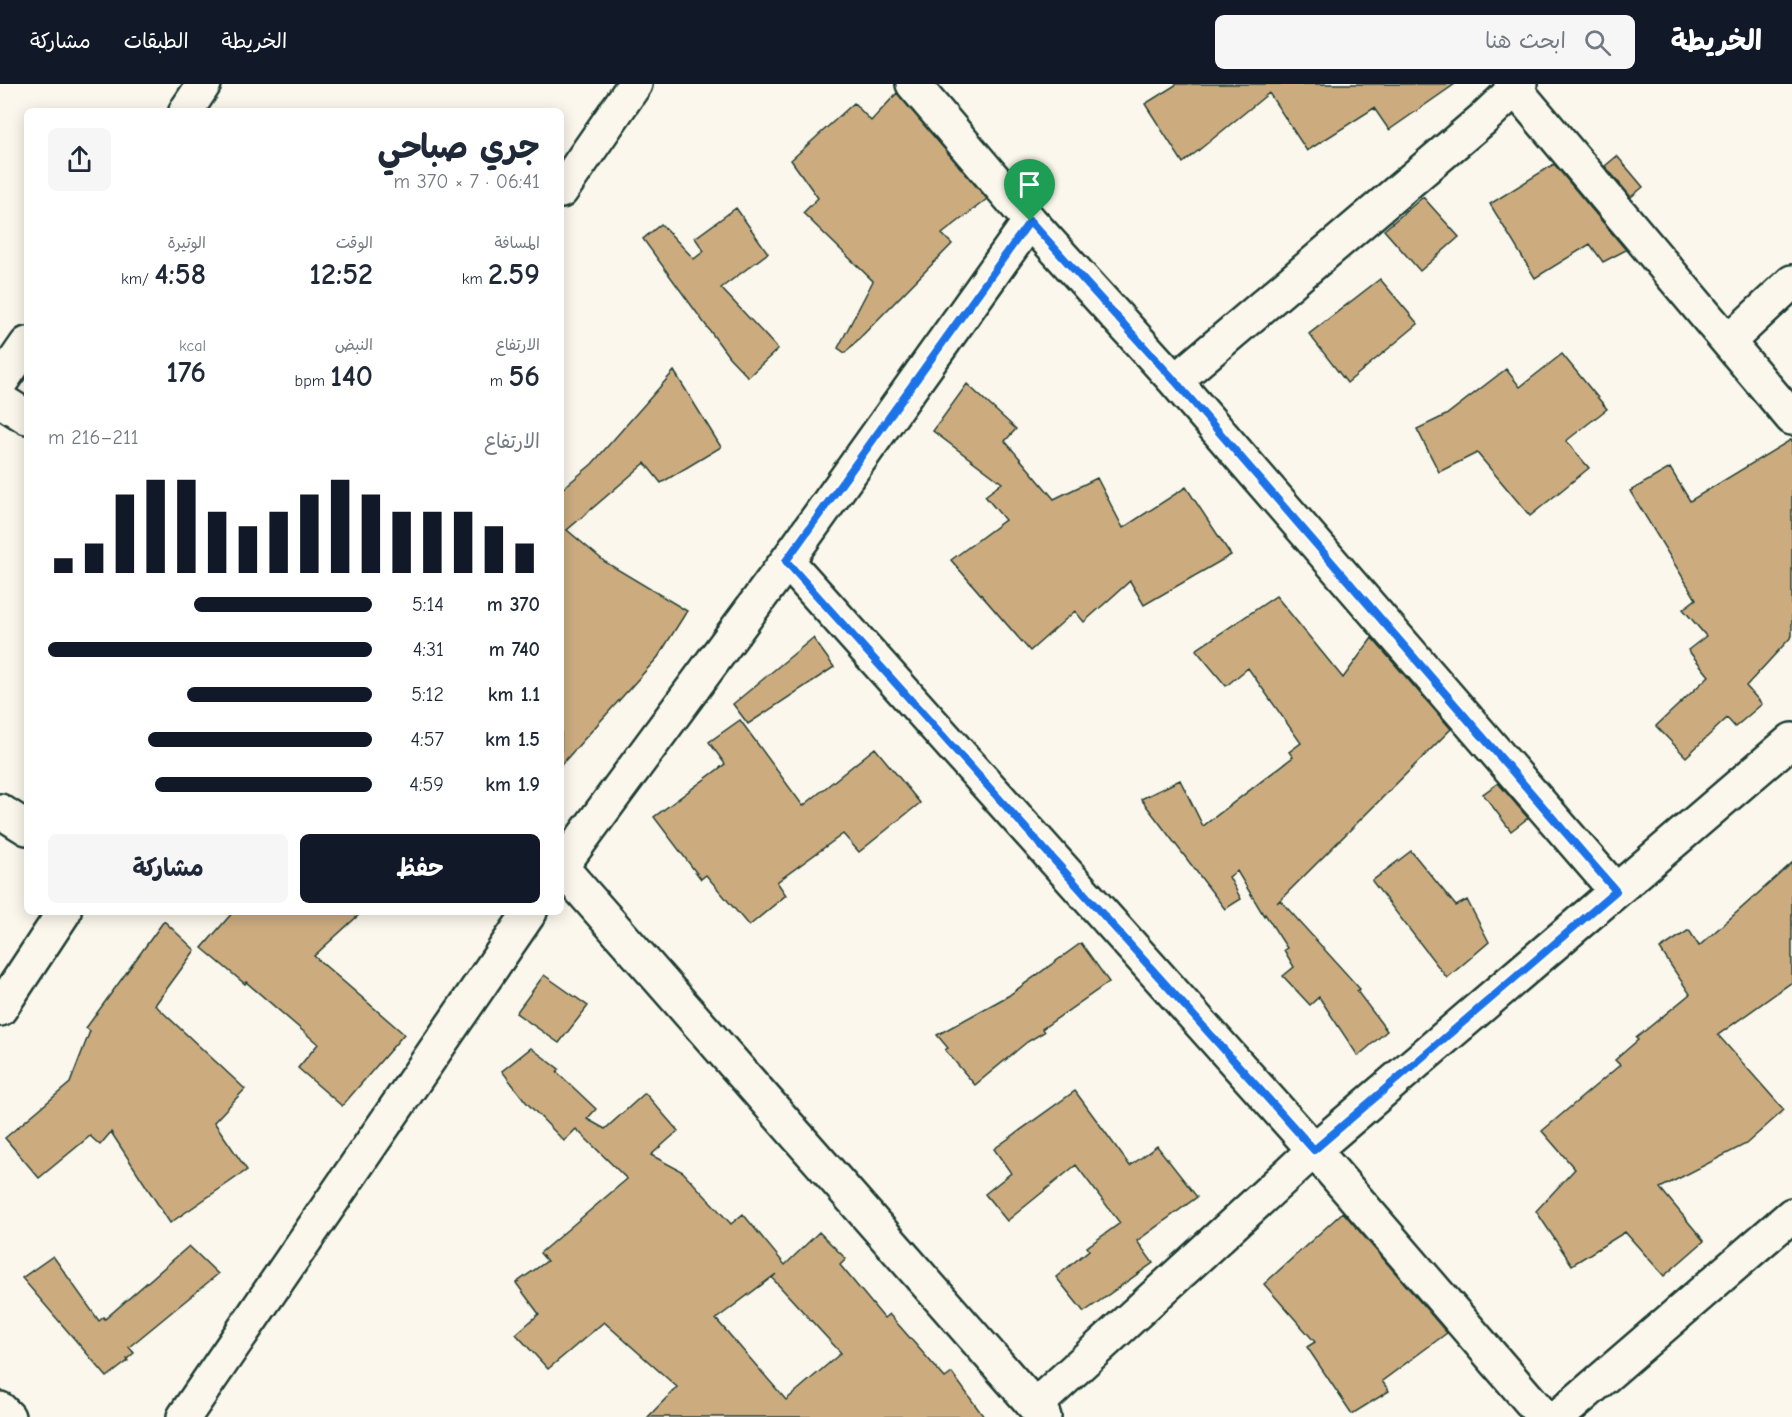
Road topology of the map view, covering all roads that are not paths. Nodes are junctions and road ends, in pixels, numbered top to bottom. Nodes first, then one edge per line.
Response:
1 (204, 84) edge
2 (635, 84) edge
3 (913, 84) edge
4 (1515, 86) edge
5 (188, 108) edge
6 (564, 187) edge
7 (1030, 221) junction
8 (1792, 282) edge
9 (1728, 342) junction
10 (24, 348) edge
11 (1175, 381) junction
12 (0, 383) edge
13 (0, 400) edge
14 (24, 415) edge
15 (1792, 418) edge
16 (786, 561) junction
17 (1792, 740) edge
18 (0, 811) edge
19 (24, 826) edge
20 (564, 863) edge
21 (564, 870) edge
22 (1616, 891) junction
23 (62, 915) edge
24 (528, 915) edge
25 (0, 1009) edge
26 (1314, 1150) junction
27 (1792, 1215) edge
28 (0, 1409) edge
29 (1039, 1412) edge
30 (8, 1417) edge
31 (184, 1417) edge
32 (1544, 1417) edge
33 (1558, 1417) edge

1 - 5 street
2 - 6 street
3 - 7 street
4 - 9 street
4 - 11 street
7 - 11 street
7 - 16 street
8 - 9 street
9 - 15 street
10 - 12 street
11 - 22 street
13 - 14 street
16 - 20 street
16 - 26 street
17 - 22 street
18 - 19 street
21 - 29 street
22 - 26 street
23 - 25 street
24 - 31 street
26 - 29 street
26 - 32 street
27 - 33 street
28 - 30 street

